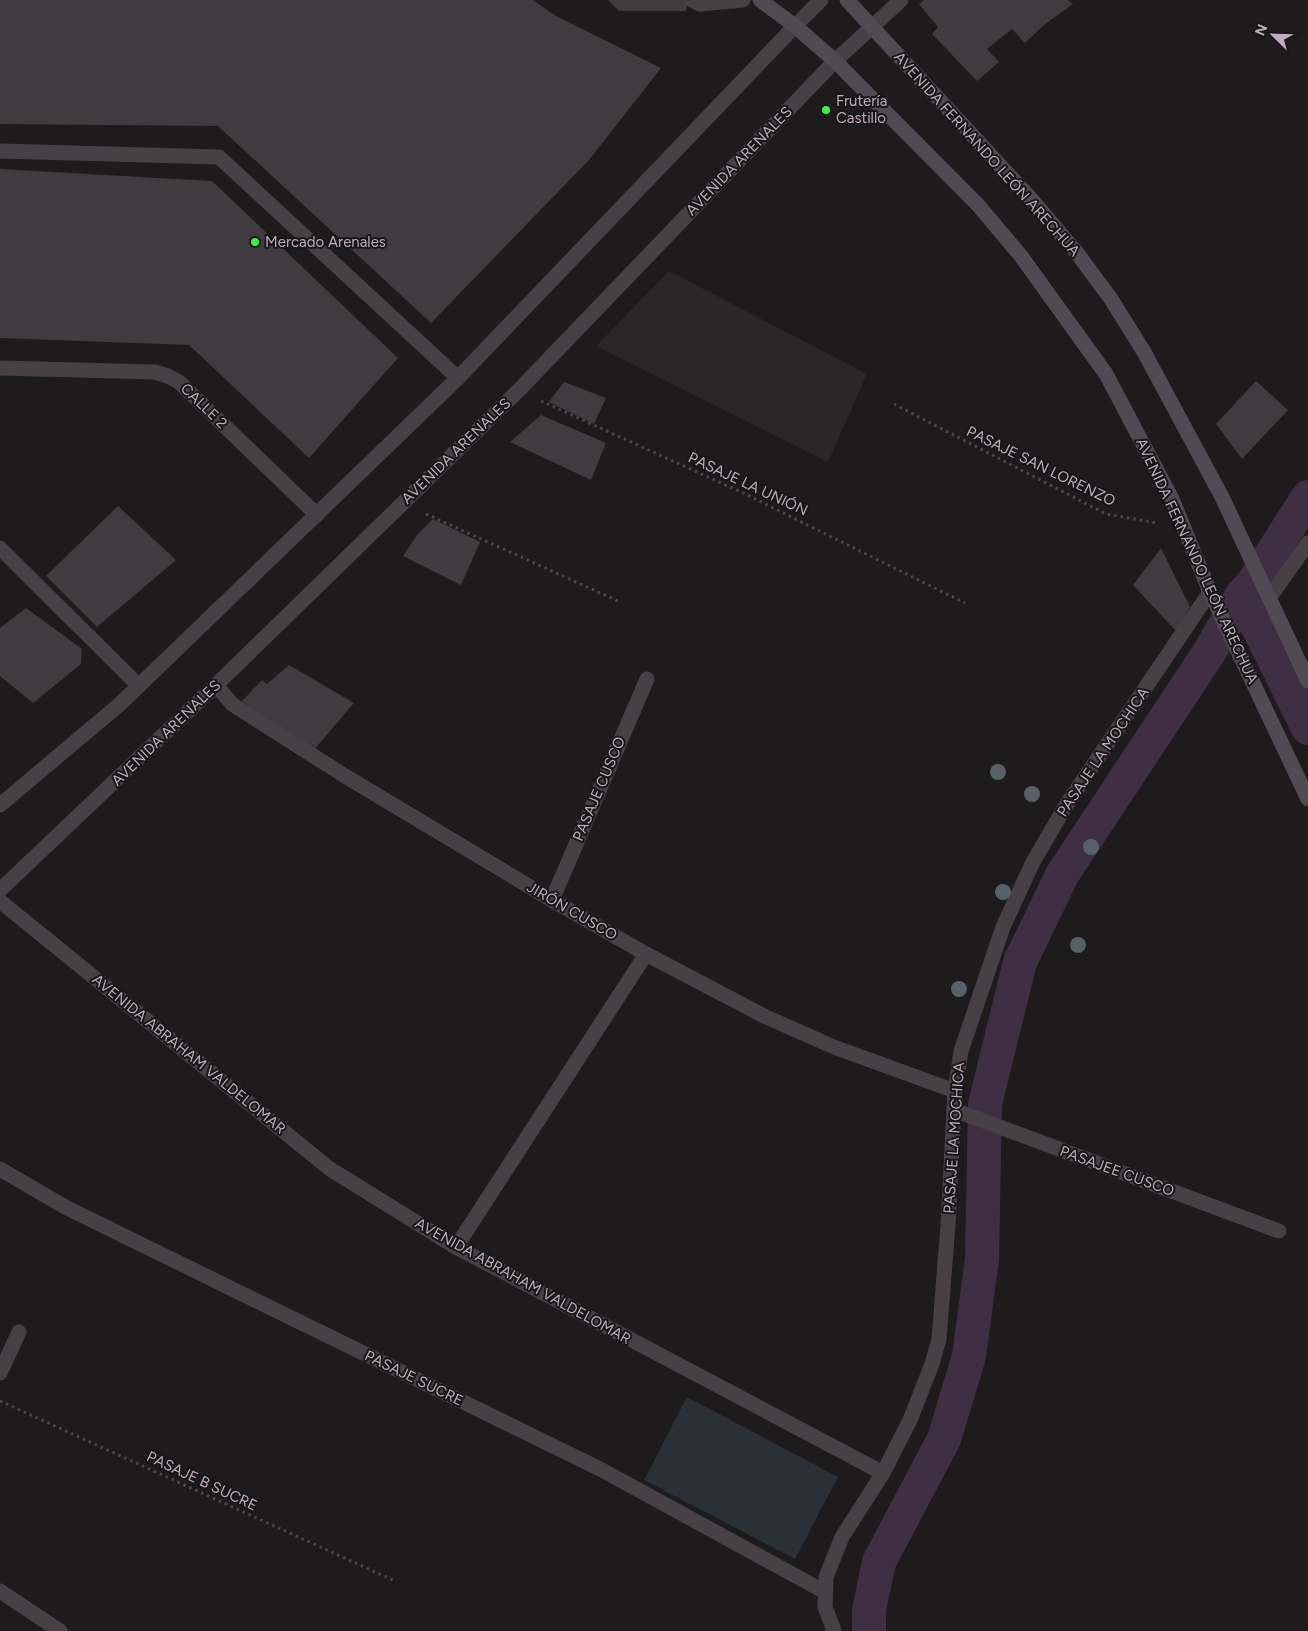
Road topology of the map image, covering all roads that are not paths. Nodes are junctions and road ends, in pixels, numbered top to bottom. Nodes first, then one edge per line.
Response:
1 (692, 0) edge
2 (743, 0) edge
3 (760, 0) edge
4 (821, 0) edge
5 (847, 0) edge
6 (901, 0) edge
7 (795, 26) junction
8 (872, 26) junction
9 (835, 61) junction
10 (0, 151) edge
11 (0, 368) edge
12 (458, 378) junction
13 (316, 515) junction
14 (1308, 543) edge
15 (0, 548) edge
16 (1210, 592) junction
17 (1270, 597) junction
18 (647, 679) dead end
19 (1308, 682) edge
20 (216, 685) junction
21 (139, 686) junction
22 (1308, 800) edge
23 (0, 805) edge
24 (0, 890) edge
25 (552, 900) junction
26 (0, 901) edge
27 (646, 954) junction
28 (955, 1091) junction
29 (954, 1110) junction
30 (0, 1169) edge
31 (1280, 1231) dead end
32 (456, 1247) junction
33 (19, 1332) dead end
34 (0, 1373) edge
35 (883, 1473) junction
36 (0, 1591) edge
37 (826, 1592) junction
38 (60, 1631) edge
39 (834, 1631) edge

1 - 2 street
3 - 7 main road
4 - 7 street
5 - 8 main road, AVENIDA FERNANDO LEÓN ARECHUA
6 - 8 street, AVENIDA ARENALES
7 - 9 main road, AVENIDA FERNANDO LEÓN ARECHUA
7 - 12 street
8 - 9 street, AVENIDA ARENALES
8 - 17 main road, AVENIDA FERNANDO LEÓN ARECHUA
9 - 16 main road, AVENIDA FERNANDO LEÓN ARECHUA
9 - 20 street, AVENIDA ARENALES
10 - 12 street
11 - 13 street, CALLE 2
12 - 13 street
13 - 21 street
14 - 17 street
15 - 21 street
16 - 22 main road, AVENIDA FERNANDO LEÓN ARECHUA
16 - 28 street, PASAJE LA MOCHICA
17 - 19 main road, AVENIDA FERNANDO LEÓN ARECHUA
18 - 25 street, PASAJE CUSCO
20 - 24 street, AVENIDA ARENALES
20 - 25 street, JIRÓN CUSCO
21 - 23 street
25 - 27 street, JIRÓN CUSCO
26 - 32 street, AVENIDA ABRAHAM VALDELOMAR
27 - 28 street, JIRÓN CUSCO
27 - 32 street
28 - 29 street, PASAJE LA MOCHICA
29 - 31 street, PASAJEE CUSCO
29 - 35 street, PASAJE LA MOCHICA
30 - 37 street, PASAJE SUCRE
32 - 35 street, AVENIDA ABRAHAM VALDELOMAR
33 - 34 street
35 - 37 street, PASAJE LA MOCHICA
36 - 38 street
37 - 39 street, PASAJE LA MOCHICA

